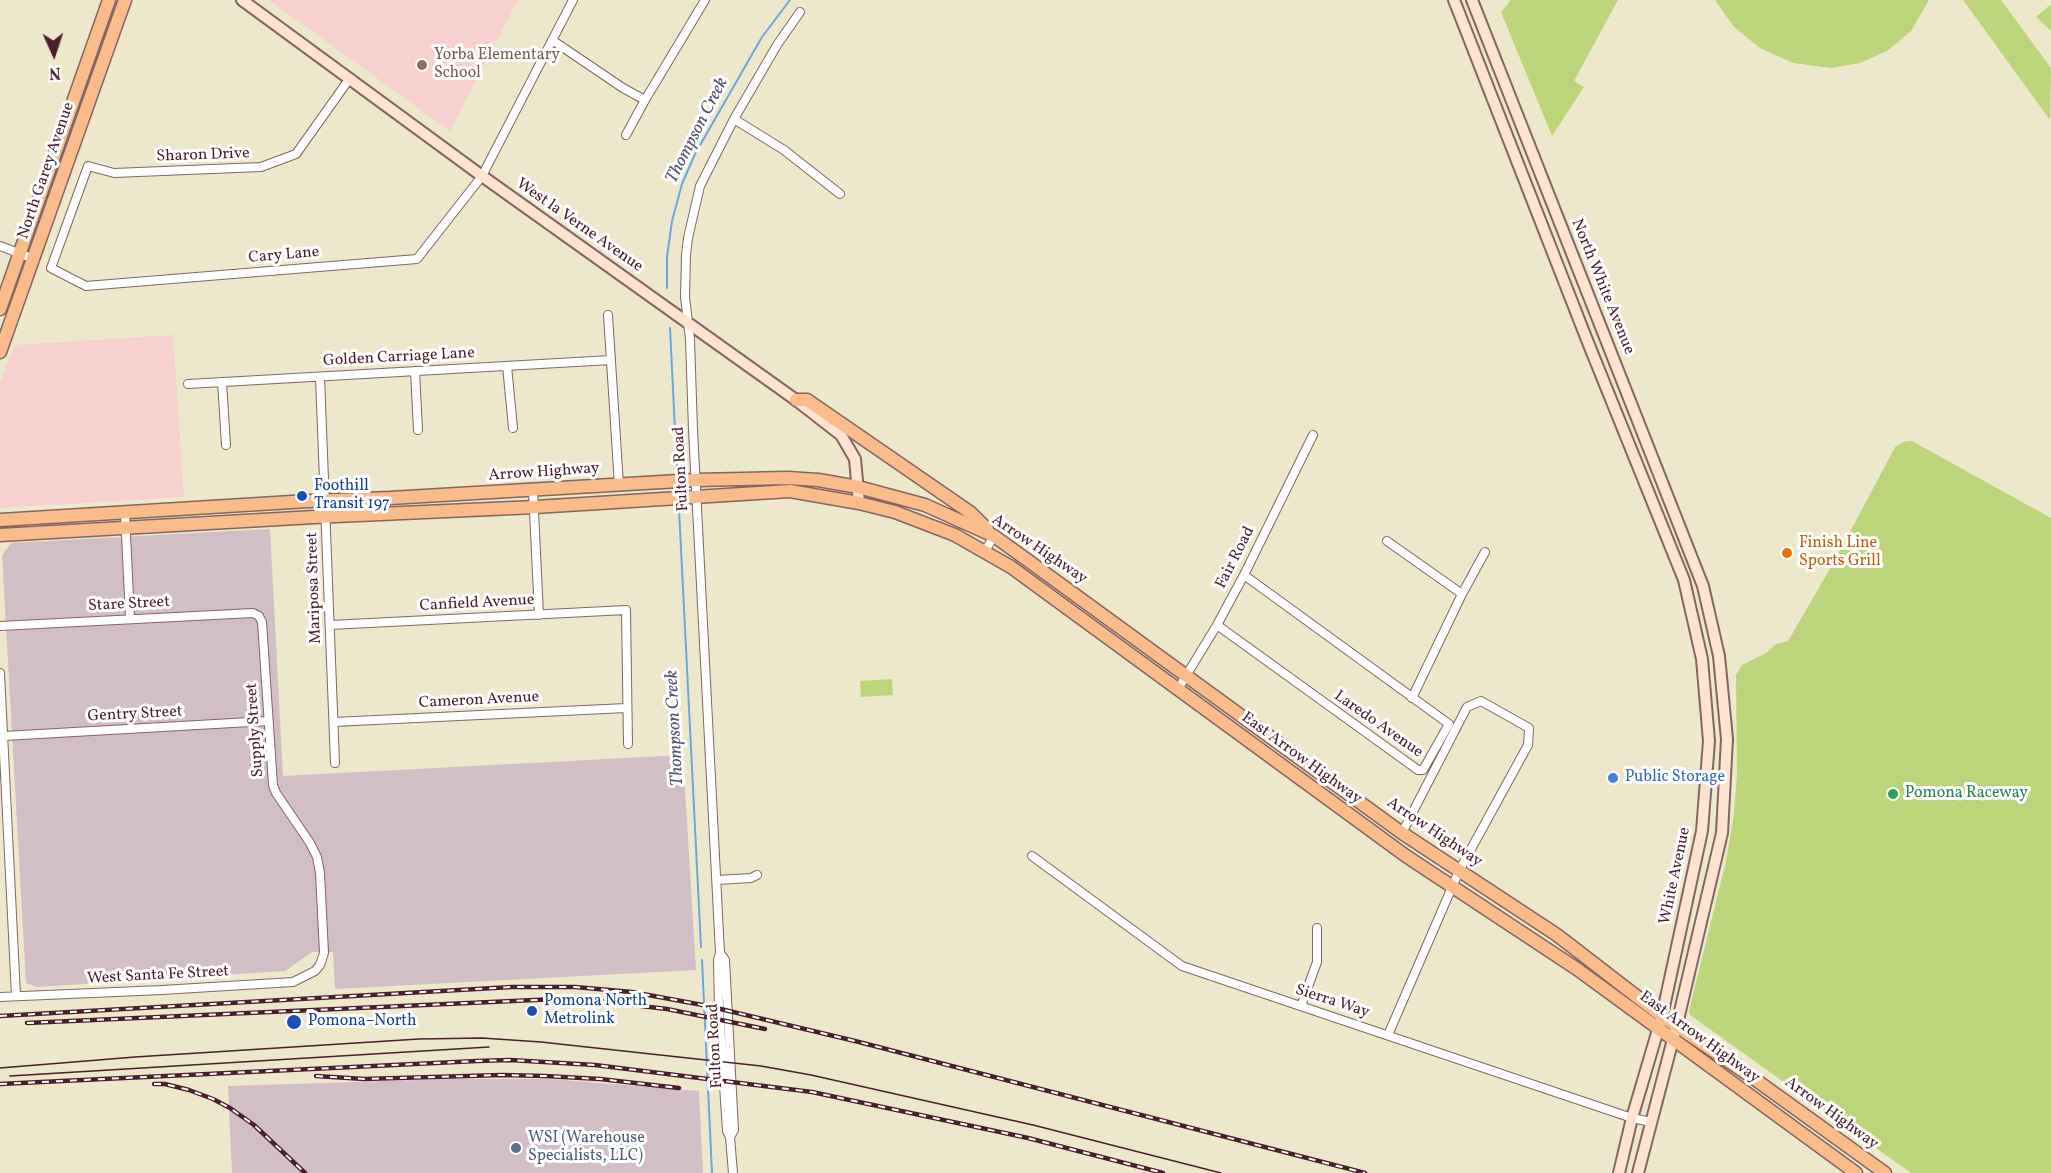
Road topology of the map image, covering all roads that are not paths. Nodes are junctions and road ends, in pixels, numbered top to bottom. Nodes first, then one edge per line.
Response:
1 (109, 0) edge
2 (125, 0) edge
3 (242, 0) edge
4 (573, 0) edge
5 (705, 0) edge
6 (1454, 0) edge
7 (1472, 0) edge
8 (800, 12) dead end
9 (552, 40) junction
10 (350, 78) junction
11 (645, 100) junction
12 (734, 119) junction
13 (64, 127) junction
14 (627, 135) dead end
15 (73, 149) junction
16 (482, 176) junction
17 (840, 194) dead end
18 (0, 246) edge
19 (20, 254) junction
20 (34, 259) junction
21 (51, 268) joint
22 (0, 308) edge
23 (608, 315) dead end
24 (689, 323) junction
25 (0, 334) edge
26 (0, 351) edge
27 (611, 360) junction
28 (507, 366) junction
29 (415, 371) junction
30 (320, 377) junction
31 (222, 382) junction
32 (188, 384) dead end
33 (796, 400) junction
34 (513, 429) dead end
35 (418, 430) dead end
36 (1313, 435) dead end
37 (226, 445) dead end
38 (696, 480) junction
39 (619, 485) junction
40 (858, 487) junction
41 (533, 491) junction
42 (697, 497) junction
43 (326, 502) junction
44 (859, 502) junction
45 (535, 507) junction
46 (124, 514) junction
47 (326, 517) junction
48 (0, 520) edge
49 (125, 528) junction
50 (0, 535) edge
51 (994, 536) junction
52 (1387, 541) dead end
53 (986, 551) junction
54 (1485, 552) dead end
55 (1244, 575) junction
56 (1684, 580) joint
57 (1704, 586) joint
58 (1462, 594) junction
59 (259, 615) joint
60 (539, 615) junction
61 (130, 618) junction
62 (330, 625) junction
63 (1217, 625) junction
64 (0, 626) edge
65 (0, 673) edge
66 (1186, 676) junction
67 (1178, 689) junction
68 (1412, 698) junction
69 (627, 708) junction
70 (268, 721) junction
71 (334, 722) junction
72 (4, 736) junction
73 (628, 744) dead end
74 (335, 763) dead end
75 (2, 791) edge
76 (1402, 833) junction
77 (1032, 856) dead end
78 (1459, 871) junction
79 (757, 875) dead end
80 (717, 880) junction
81 (1452, 886) junction
82 (1317, 928) dead end
83 (315, 971) joint
84 (16, 996) junction
85 (0, 997) edge
86 (1301, 1006) junction
87 (1662, 1016) junction
88 (1677, 1024) junction
89 (1658, 1029) junction
90 (1388, 1035) junction
91 (1672, 1039) junction
92 (1632, 1118) junction
93 (1651, 1122) junction
94 (733, 1173) edge
95 (1619, 1173) edge
96 (1638, 1173) edge
97 (1856, 1173) edge
98 (1885, 1173) edge

1 - 13 main road, North Garey Avenue
2 - 15 main road, North Garey Avenue
3 - 10 main road, West la Verne Avenue
4 - 9 street, Cary Lane
5 - 11 street
6 - 56 main road, North White Avenue
7 - 57 main road, North White Avenue
8 - 12 street, Fulton Road
9 - 11 street
9 - 16 street, Cary Lane
10 - 16 main road, West la Verne Avenue
10 - 21 street, Sharon Drive
11 - 14 street
12 - 17 street
12 - 24 street, Fulton Road
13 - 15 main road
13 - 19 main road, North Garey Avenue
15 - 20 main road, North Garey Avenue
16 - 21 street, Cary Lane
16 - 24 main road, West la Verne Avenue
18 - 19 street
19 - 20 street
19 - 22 main road, North Garey Avenue
20 - 26 main road, North Garey Avenue
22 - 25 main road, North Garey Avenue
23 - 27 street
24 - 33 main road, West la Verne Avenue
24 - 38 street, Fulton Road
27 - 28 street, Golden Carriage Lane
27 - 39 street
28 - 29 street, Golden Carriage Lane
28 - 34 street
29 - 30 street, Golden Carriage Lane
29 - 35 street
30 - 31 street, Golden Carriage Lane
30 - 43 street, Mariposa Street
31 - 32 street, Golden Carriage Lane
31 - 37 street
33 - 40 main road, West la Verne Avenue
33 - 51 main road
36 - 55 street, Fair Road
38 - 39 main road, Arrow Highway
38 - 40 main road, Arrow Highway
38 - 42 street, Fulton Road
39 - 41 main road, Arrow Highway
40 - 44 main road, West la Verne Avenue
40 - 51 main road, Arrow Highway
41 - 43 main road, Arrow Highway
41 - 45 street
42 - 44 main road, Arrow Highway
42 - 45 main road, Arrow Highway
42 - 80 street, Fulton Road
43 - 46 main road, Arrow Highway
43 - 47 street, Mariposa Street
44 - 53 main road, East Arrow Highway
45 - 47 main road, Arrow Highway
45 - 60 street
46 - 48 main road, Arrow Highway
46 - 49 street
47 - 49 main road, Arrow Highway
47 - 62 street, Mariposa Street
49 - 50 main road, Arrow Highway
49 - 61 street
51 - 53 street
51 - 66 main road, Arrow Highway
52 - 58 street
53 - 67 main road, East Arrow Highway
54 - 58 street
55 - 63 street, Fair Road
55 - 68 street, Laredo Avenue
56 - 87 main road, White Avenue
57 - 88 main road, White Avenue
58 - 68 street
59 - 61 street, Stare Street
59 - 70 street, Supply Street
60 - 62 street, Canfield Avenue
60 - 69 street, Canfield Avenue
61 - 64 street, Stare Street
62 - 71 street, Mariposa Street
63 - 66 street, Fair Road
63 - 68 street, Laredo Avenue
65 - 72 street
66 - 67 street, Fair Road
66 - 76 main road, Arrow Highway
67 - 81 main road, East Arrow Highway
69 - 71 street, Cameron Avenue
69 - 73 street
70 - 72 street, Gentry Street
70 - 83 street, Supply Street
71 - 74 street, Mariposa Street
72 - 75 street
75 - 84 street
76 - 78 main road, Arrow Highway
76 - 78 street
77 - 86 street, Sierra Way
78 - 81 street
78 - 87 main road, Arrow Highway
79 - 80 street
80 - 94 street, Fulton Road
81 - 89 main road, East Arrow Highway
81 - 90 street
82 - 86 street
83 - 84 street, West Santa Fe Street
84 - 85 street, West Santa Fe Street
86 - 90 street, Sierra Way
87 - 88 main road, Arrow Highway
87 - 89 main road, White Avenue
88 - 91 main road, White Avenue
88 - 98 main road, Arrow Highway
89 - 91 main road, East Arrow Highway
89 - 92 main road, White Avenue
90 - 92 street, Sierra Way
91 - 93 main road, White Avenue
91 - 97 main road, East Arrow Highway
92 - 93 street, Sierra Way
92 - 95 main road, White Avenue
93 - 96 main road, White Avenue

